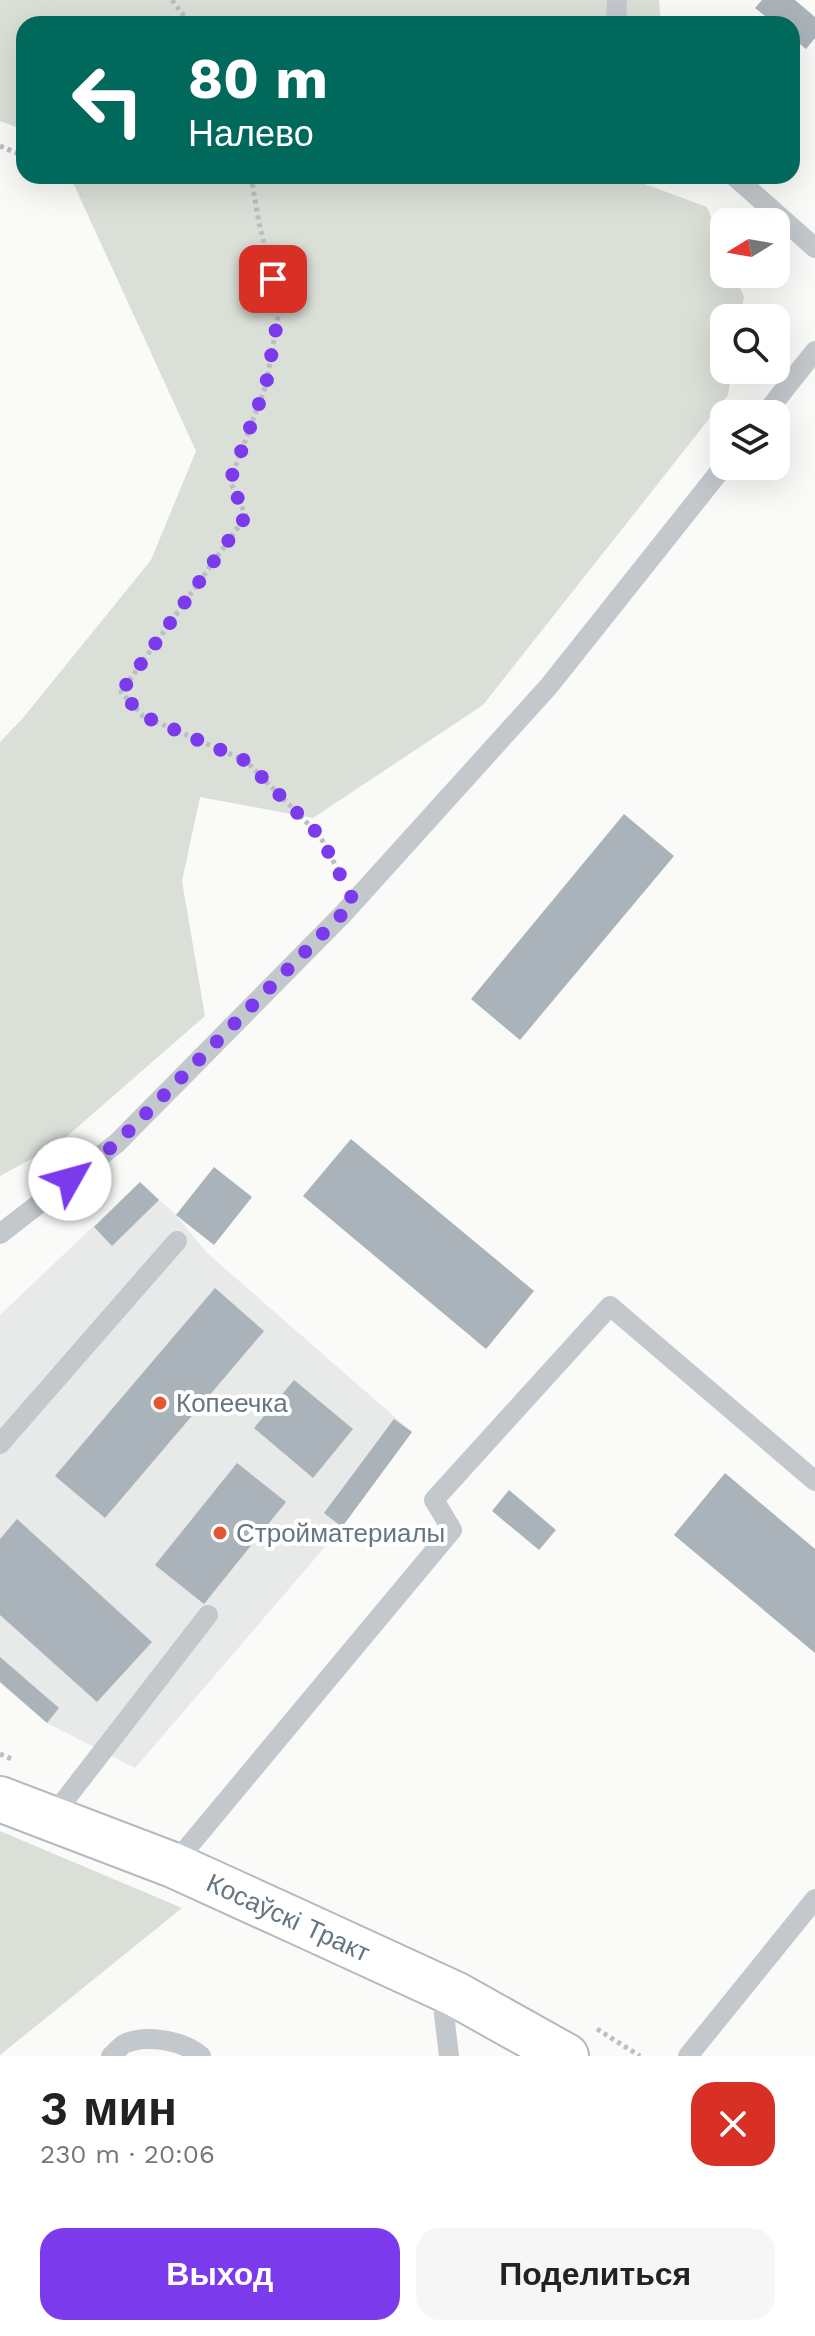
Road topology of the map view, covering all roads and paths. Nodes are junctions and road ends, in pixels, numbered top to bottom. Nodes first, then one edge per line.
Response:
1 (252, 184) edge
2 (743, 184) edge
3 (815, 248) edge
4 (815, 351) edge
5 (776, 400) edge
6 (713, 480) edge
7 (354, 902) junction
8 (0, 1234) edge
9 (177, 1241) dead end
10 (0, 1444) edge
11 (815, 1481) edge
12 (208, 1615) dead end
13 (0, 1799) edge
14 (51, 1818) junction
15 (173, 1865) junction
16 (815, 1899) edge
17 (455, 1994) junction
18 (562, 2055) edge
19 (111, 2056) edge
20 (201, 2056) edge
21 (449, 2056) edge
22 (688, 2056) edge

1 - 7 path
2 - 3 lane
4 - 5 lane
6 - 7 lane
7 - 8 lane
9 - 10 lane
11 - 15 lane
12 - 14 lane
13 - 14 main road, Косаўскі Тракт
14 - 15 main road, Косаўскі Тракт
15 - 17 main road, Косаўскі Тракт
16 - 22 lane
17 - 18 main road, Косаўскі Тракт
17 - 21 lane
19 - 20 lane

